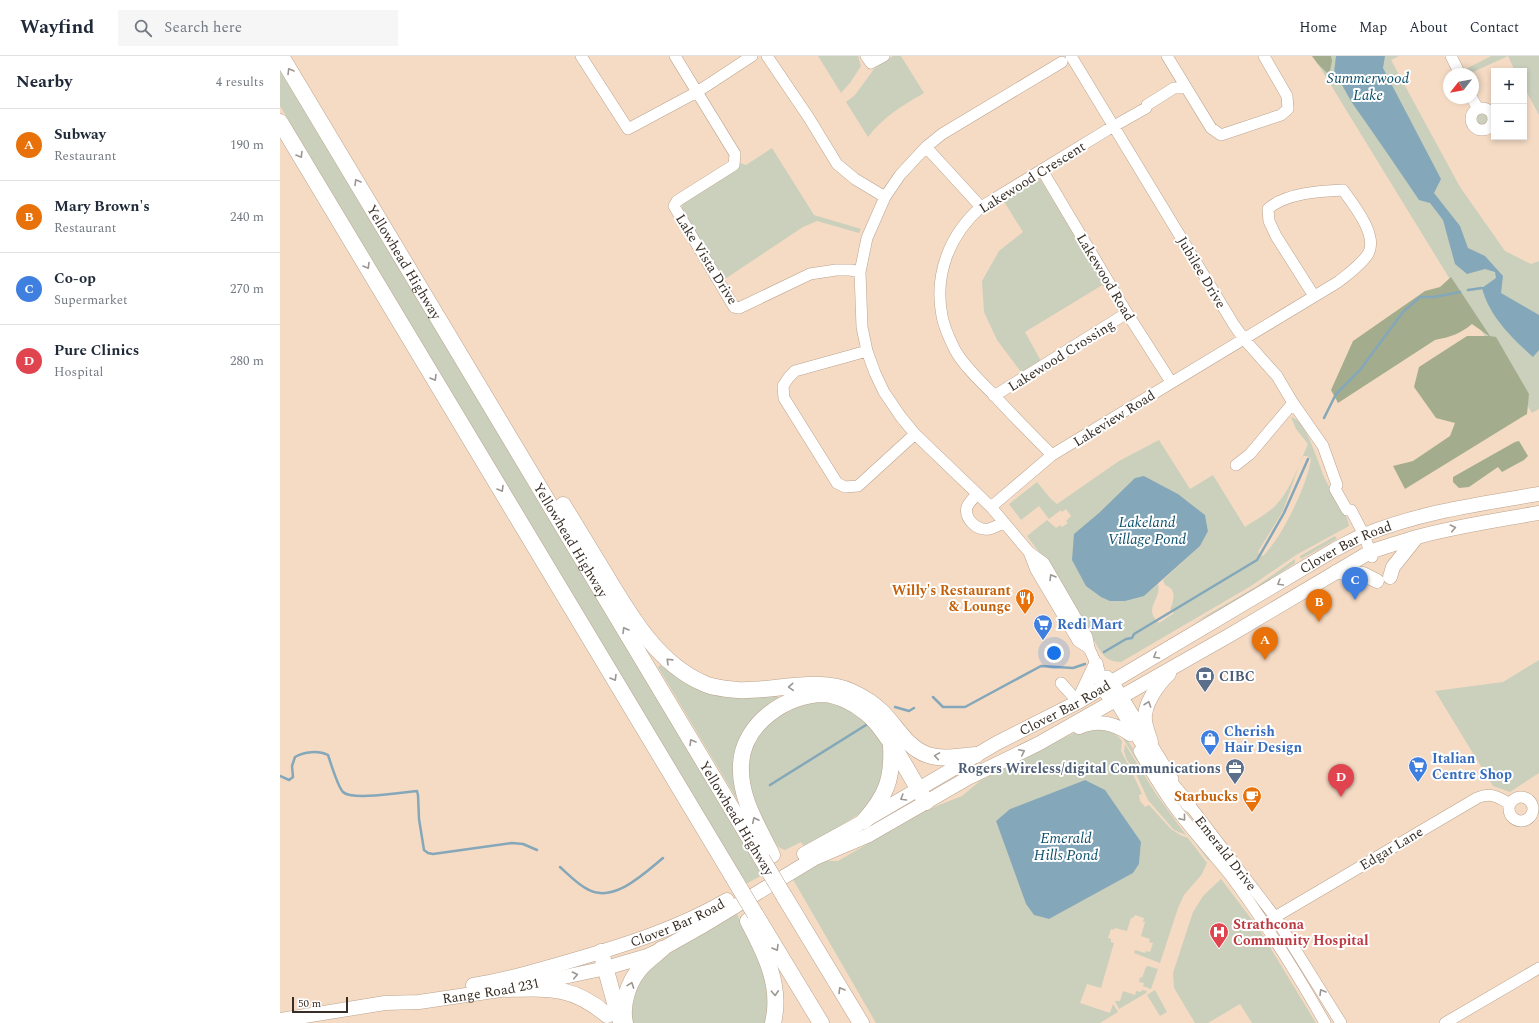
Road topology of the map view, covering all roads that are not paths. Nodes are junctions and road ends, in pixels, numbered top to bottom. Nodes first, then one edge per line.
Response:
1 (282, 56) edge
2 (580, 56) edge
3 (675, 56) edge
4 (752, 56) edge
5 (767, 56) edge
6 (866, 56) edge
7 (884, 56) edge
8 (1167, 56) edge
9 (1264, 56) edge
10 (1451, 56) edge
11 (1066, 59) edge
12 (1457, 68) edge
13 (1183, 87) junction
14 (697, 92) junction
15 (1475, 104) edge
16 (1478, 109) dead end
17 (280, 122) edge
18 (1113, 126) junction
19 (926, 147) junction
20 (1042, 170) junction
21 (885, 197) junction
22 (981, 208) junction
23 (387, 231) junction
24 (860, 272) junction
25 (1314, 296) junction
26 (1127, 313) junction
27 (1244, 339) junction
28 (867, 352) junction
29 (1171, 382) junction
30 (994, 396) junction
31 (1293, 403) junction
32 (915, 434) junction
33 (1052, 455) junction
34 (1236, 465) dead end
35 (977, 494) junction
36 (1539, 494) edge
37 (1491, 502) junction
38 (991, 507) junction
39 (1539, 513) edge
40 (1004, 522) junction
41 (1364, 535) junction
42 (1416, 538) junction
43 (1371, 555) junction
44 (1336, 572) junction
45 (1390, 577) dead end
46 (1376, 581) dead end
47 (1230, 635) junction
48 (1182, 663) junction
49 (1098, 667) junction
50 (1061, 683) dead end
51 (1112, 693) junction
52 (1078, 702) junction
53 (889, 721) junction
54 (1130, 734) junction
55 (1151, 742) junction
56 (891, 744) junction
57 (1038, 744) junction
58 (976, 755) junction
59 (926, 793) junction
60 (1510, 804) junction
61 (1189, 805) junction
62 (1535, 818) edge
63 (864, 821) junction
64 (767, 857) junction
65 (751, 916) junction
66 (1275, 916) junction
67 (662, 949) junction
68 (596, 954) junction
69 (1539, 968) edge
70 (600, 970) junction
71 (508, 989) junction
72 (385, 1003) junction
73 (610, 1019) edge
74 (280, 1020) edge
75 (622, 1023) edge
76 (625, 1023) edge
77 (773, 1023) edge
78 (821, 1023) edge
79 (861, 1023) edge
80 (1325, 1023) edge
81 (1341, 1023) edge
82 (1445, 1023) edge

23 -> 1 highway, Yellowhead Highway
2 - 14 street
3 - 14 street
4 - 14 street
5 - 21 street
6 - 7 street
8 - 13 street
9 - 13 street
10 - 12 street
11 - 18 street, Jubilee Drive
11 - 19 street
13 - 18 street, Lakewood Crescent
14 - 24 street, Lake Vista Drive
15 - 16 street
17 -> 65 highway, bridge
18 - 20 street, Lakewood Crescent
18 - 27 street, Jubilee Drive
19 - 21 street
19 - 22 street
20 - 22 street, Lakewood Crescent
20 - 26 street, Lakewood Road
21 - 24 street
22 - 30 street, Lakewood Crescent
53 -> 23 highway
64 -> 23 highway, Yellowhead Highway
24 - 28 street
25 - 25 street
25 - 27 street, Lakeview Road
26 - 29 street, Lakewood Road
26 - 30 street, Lakewood Crossing
27 - 29 street, Lakeview Road
27 - 31 street, Jubilee Drive
28 - 32 street
28 - 32 street
29 - 33 street, Lakeview Road
30 - 33 street, Lakewood Crescent
31 - 34 street
31 - 41 street, Jubilee Drive
32 - 35 street
33 - 38 street, Lakeview Road
35 - 38 street
35 - 40 street
36 - 37 main road, Clover Bar Road
37 - 41 main road, Clover Bar Road
37 - 43 main road
38 - 40 street
42 -> 39 main road, Clover Bar Road
40 - 49 street
41 - 43 street
41 - 47 main road
41 -> 51 main road, Clover Bar Road
42 - 43 main road, Clover Bar Road
42 - 45 main road
43 - 44 main road, Clover Bar Road
44 - 46 main road
44 - 47 main road, Clover Bar Road
47 - 48 main road, Clover Bar Road
48 - 51 main road, Clover Bar Road
55 -> 48 main road
49 - 51 street
49 - 52 main road
50 - 52 street
51 - 52 main road, Clover Bar Road
51 - 54 street, Emerald Drive
51 - 55 street, Emerald Drive
51 - 57 main road, Clover Bar Road
51 - 61 main road
52 - 58 main road, Clover Bar Road
58 -> 53 highway
53 - 59 highway
54 - 57 main road
54 -> 80 street, Emerald Drive
55 - 61 street, Emerald Drive
56 - 59 highway
56 - 63 highway
64 -> 56 highway
59 -> 57 main road, Clover Bar Road
58 - 59 main road, Clover Bar Road
59 -> 63 main road, Clover Bar Road
59 - 67 main road, Clover Bar Road
60 - 62 street
60 - 62 street
60 - 66 street, Edgar Lane
61 - 66 street, Emerald Drive
63 - 68 main road, Clover Bar Road
79 -> 64 highway
65 -> 77 highway
65 -> 78 highway
81 -> 66 street, Emerald Drive
67 - 70 main road, Clover Bar Road
76 -> 67 highway
68 - 70 highway
68 - 72 main road, Range Road 231
69 - 82 street
71 -> 70 main road, Range Road 231
70 - 73 highway
70 - 75 highway
71 - 72 main road, Range Road 231
71 - 73 highway
72 - 74 main road, Range Road 231

